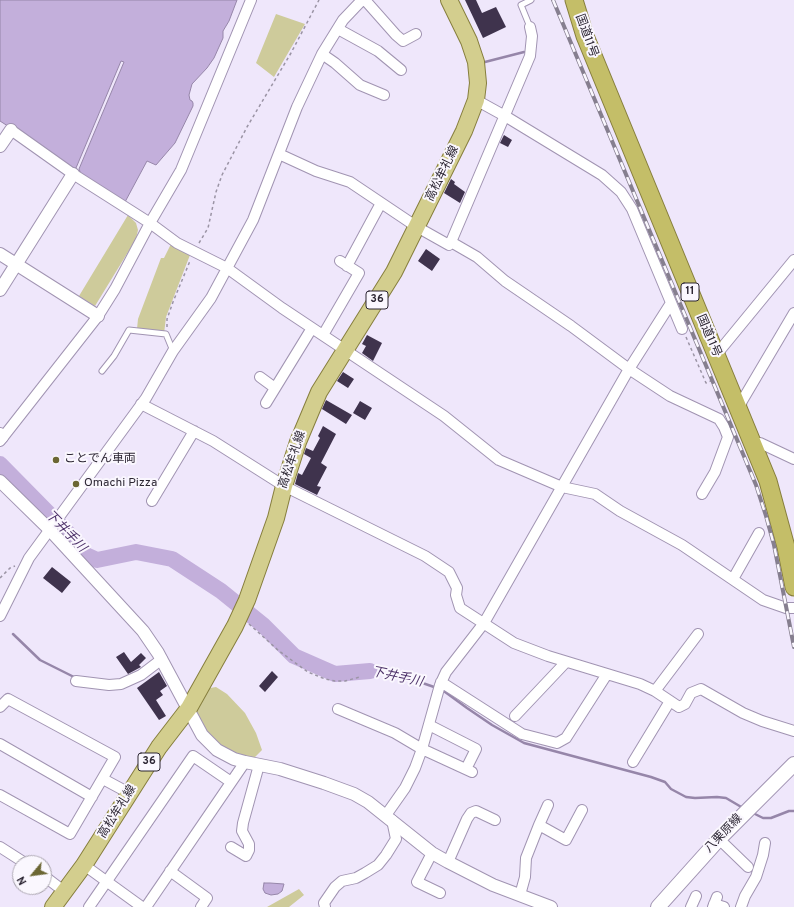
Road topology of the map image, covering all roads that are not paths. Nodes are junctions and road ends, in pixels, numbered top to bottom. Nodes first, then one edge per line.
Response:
1 (251, 0) edge
2 (362, 0) edge
3 (365, 0) edge
4 (449, 0) edge
5 (531, 0) edge
6 (574, 0) edge
7 (530, 27) joint
8 (338, 29) junction
9 (416, 34) dead end
10 (322, 54) junction
11 (401, 70) dead end
12 (384, 95) dead end
13 (476, 100) junction
14 (505, 116) junction
15 (10, 130) joint
16 (0, 146) edge
17 (279, 154) junction
18 (73, 174) junction
19 (381, 203) junction
20 (150, 223) junction
21 (417, 227) junction
22 (451, 242) junction
23 (0, 254) edge
24 (794, 260) edge
25 (16, 264) junction
26 (227, 268) junction
27 (0, 290) edge
28 (671, 303) junction
29 (794, 312) edge
30 (98, 316) junction
31 (312, 328) junction
32 (682, 329) road end
33 (323, 335) junction
34 (345, 350) junction
35 (173, 351) junction
36 (716, 355) junction
37 (629, 369) junction
38 (102, 371) dead end
39 (260, 377) dead end
40 (275, 388) junction
41 (266, 403) dead end
42 (141, 404) junction
43 (739, 410) junction
44 (194, 431) junction
45 (1, 437) edge
46 (753, 444) junction
47 (794, 459) edge
48 (0, 482) edge
49 (284, 486) junction
50 (562, 487) junction
51 (702, 494) dead end
52 (152, 501) dead end
53 (50, 527) junction
54 (760, 533) dead end
55 (733, 579) junction
56 (794, 587) edge
57 (794, 608) edge
58 (0, 616) edge
59 (484, 624) junction
60 (698, 634) dead end
61 (162, 659) junction
62 (566, 662) junction
63 (607, 674) junction
64 (76, 681) dead end
65 (441, 684) junction
66 (655, 691) junction
67 (670, 701) junction
68 (0, 707) edge
69 (188, 708) junction
70 (338, 709) dead end
71 (515, 716) dead end
72 (429, 725) junction
73 (794, 731) edge
74 (0, 744) edge
75 (422, 749) junction
76 (245, 762) junction
77 (633, 762) dead end
78 (794, 764) edge
79 (259, 765) junction
80 (103, 779) junction
81 (231, 782) junction
82 (129, 793) junction
83 (0, 795) edge
84 (92, 797) junction
85 (548, 805) dead end
86 (582, 810) dead end
87 (389, 818) junction
88 (495, 820) dead end
89 (539, 825) junction
90 (719, 839) junction
91 (765, 843) dead end
92 (0, 847) edge
93 (231, 847) dead end
94 (432, 853) junction
95 (12, 855) edge
96 (448, 862) junction
97 (84, 866) junction
98 (748, 867) dead end
99 (170, 871) junction
100 (52, 882) edge
101 (107, 882) junction
102 (65, 892) junction
103 (440, 893) dead end
104 (520, 895) junction
105 (696, 896) dead end
106 (53, 907) edge
107 (88, 907) edge
108 (142, 907) edge
109 (146, 907) edge
110 (202, 907) edge
111 (325, 907) edge
112 (551, 907) edge
113 (658, 907) edge
114 (691, 907) edge
115 (741, 907) edge

1 - 20 street
2 - 8 street
3 - 9 street
4 - 13 main road, 高松牟礼線 / 36
5 - 7 lane
6 - 36 highway, 国道11号 / 11
7 - 14 street
8 - 10 street
8 - 11 street
10 - 12 street
10 - 17 street
13 - 14 street
13 - 21 main road, 高松牟礼線 / 36
14 - 22 street
14 - 28 street
15 - 16 street
15 - 18 street
17 - 19 street
17 - 26 street
18 - 20 street
18 - 25 street
19 - 21 street
19 - 33 street
20 - 26 street
20 - 30 street
21 - 22 street
21 - 34 main road, 高松牟礼線 / 36
22 - 37 street
23 - 25 street
24 - 36 street
25 - 27 street
25 - 30 street
26 - 31 street
26 - 35 street
28 - 32 street
28 - 37 street
29 - 43 street
30 - 45 street
31 - 33 street
31 - 40 street
33 - 34 street
34 - 49 main road, 高松牟礼線 / 36
34 - 50 street
35 - 38 lane
35 - 42 street
36 - 43 highway, 国道11号 / 11
37 - 50 street
37 - 51 street
39 - 40 street
40 - 41 street
42 - 44 street
42 - 53 street
43 - 46 highway, 国道11号 / 11
44 - 49 street
44 - 52 street
46 - 47 street
46 - 56 highway, 国道11号 / 11
48 - 53 street
49 - 59 street
49 - 69 main road, 高松牟礼線 / 36
50 - 55 street
50 - 59 street
53 - 58 street
53 - 61 street
54 - 55 street
55 - 57 street
59 - 62 street
59 - 65 street
60 - 66 street
61 - 64 street
61 - 69 street
62 - 63 street
62 - 71 street
63 - 65 street
63 - 66 street
65 - 72 street
66 - 67 street
67 - 73 street
67 - 77 street
68 - 80 street
69 - 76 street
69 - 82 main road, 高松牟礼線 / 36
70 - 75 street
72 - 75 street
72 - 75 street
74 - 84 street
75 - 87 street
76 - 79 street
76 - 81 street
78 - 90 main road, 八栗原線
79 - 87 street
79 - 93 street
80 - 82 street
80 - 84 street
81 - 99 street
81 - 101 street
82 - 97 main road, 高松牟礼線 / 36
83 - 84 street
85 - 89 street
86 - 89 street
87 - 94 street
87 - 111 street
88 - 96 street
89 - 104 street
90 - 98 street
90 - 113 main road, 八栗原線
91 - 115 street
92 - 95 street
94 - 96 street
94 - 103 street
96 - 104 street
97 - 101 street
97 - 102 main road, 高松牟礼線 / 36
99 - 109 street
99 - 110 street
100 - 102 street
101 - 107 street
101 - 108 street
102 - 106 main road, 高松牟礼線 / 36
104 - 112 street
105 - 114 street

